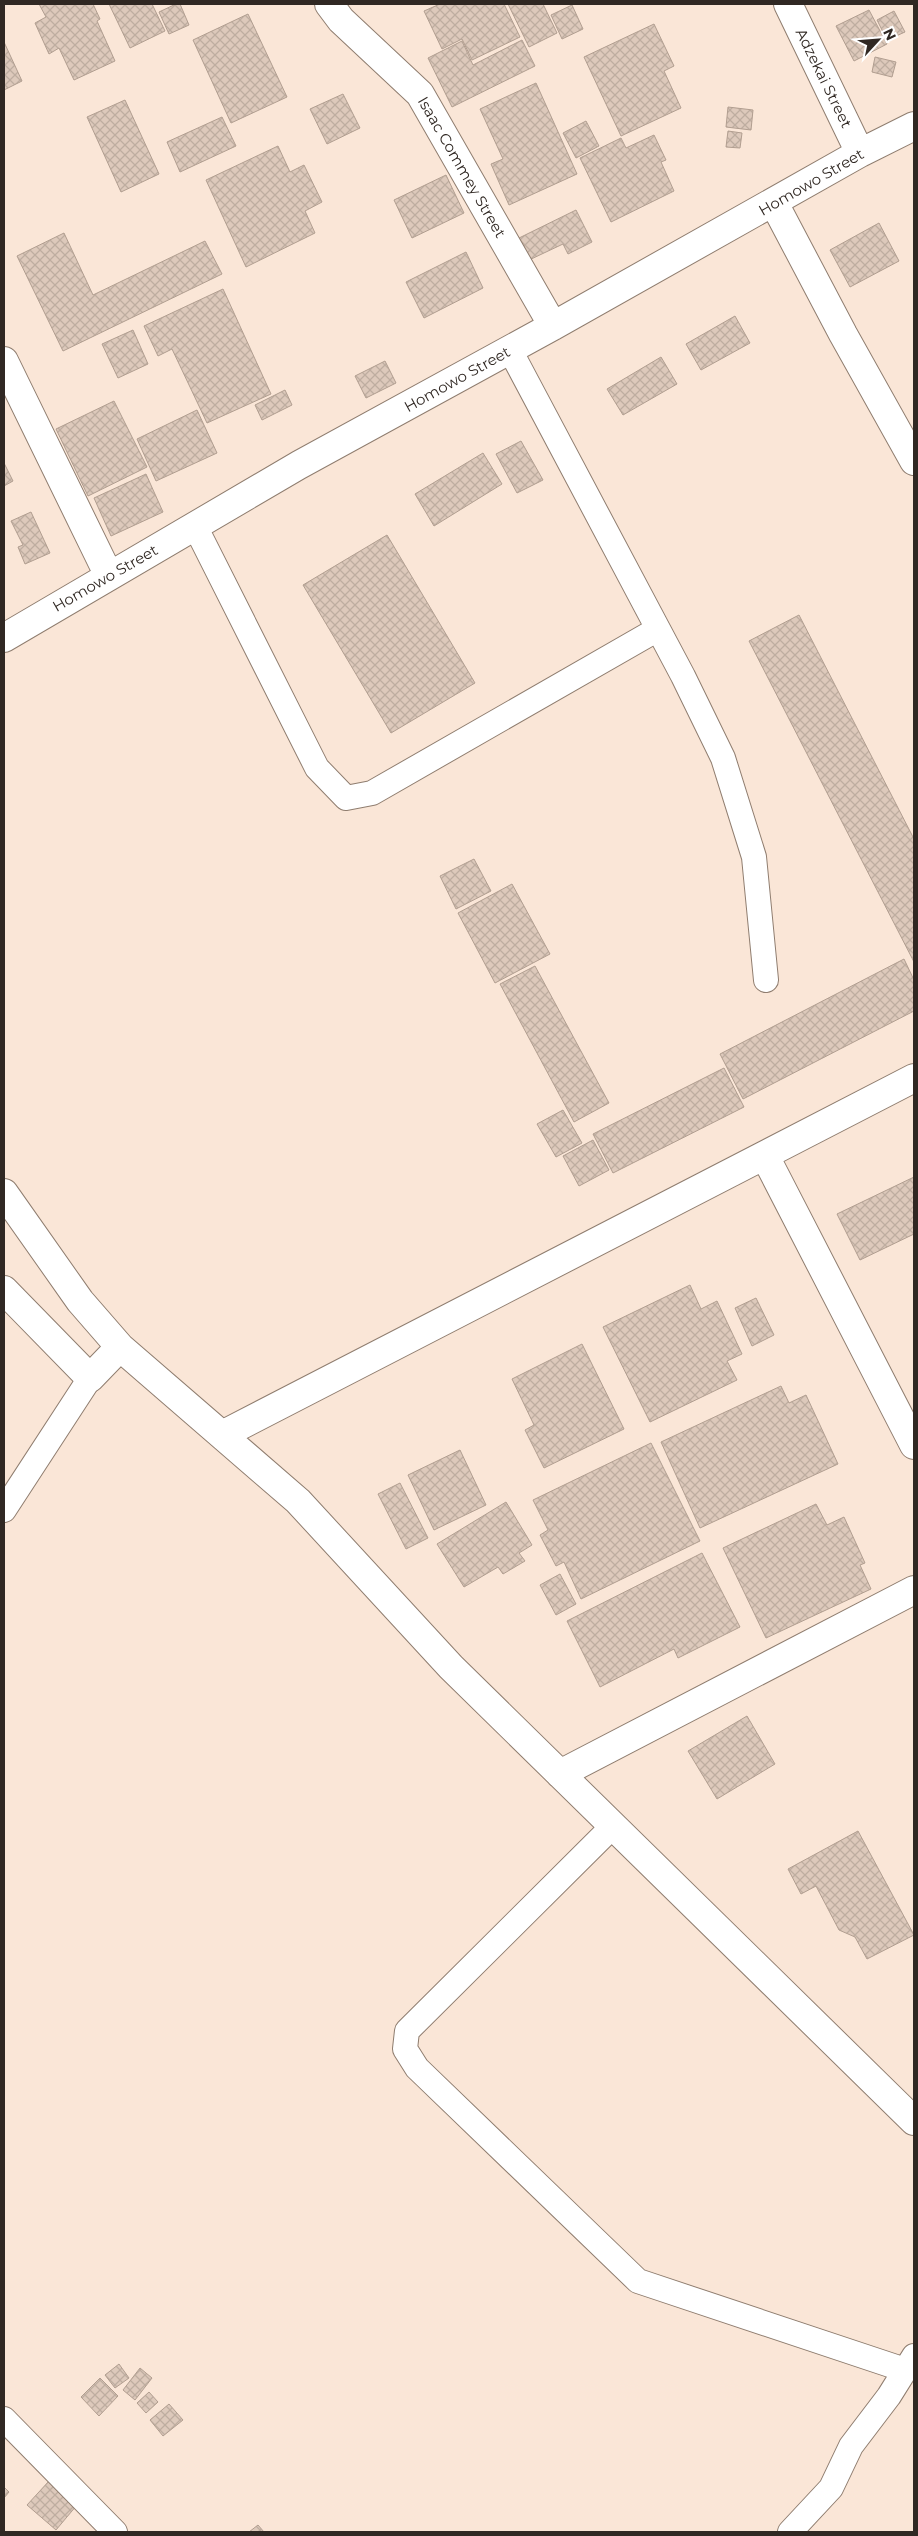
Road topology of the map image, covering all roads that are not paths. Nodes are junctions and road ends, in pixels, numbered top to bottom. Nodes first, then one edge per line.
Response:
1 (329, 4) edge
2 (788, 4) edge
3 (914, 126) edge
4 (860, 153) junction
5 (774, 203) junction
6 (553, 326) junction
7 (510, 350) junction
8 (4, 361) edge
9 (914, 461) edge
10 (195, 526) junction
11 (109, 576) junction
12 (658, 628) junction
13 (4, 638) edge
14 (766, 980) dead end
15 (914, 1078) edge
16 (765, 1156) junction
17 (4, 1192) edge
18 (4, 1290) edge
19 (120, 1347) junction
20 (90, 1378) junction
21 (222, 1435) junction
22 (914, 1444) edge
23 (4, 1510) edge
24 (914, 1590) edge
25 (560, 1774) junction
26 (613, 1826) junction
27 (914, 2121) edge
28 (910, 2363) edge
29 (4, 2419) edge
30 (115, 2532) edge
31 (790, 2532) edge

1 - 6 street, Isaac Commey Street
2 - 4 street, Adzekai Street
3 - 4 street, Homowo Street
4 - 5 street, Homowo Street
5 - 6 street, Homowo Street
5 - 9 street
6 - 7 street, Homowo Street
7 - 10 street, Homowo Street
7 - 12 lane
8 - 11 street
10 - 11 street, Homowo Street
10 - 12 lane
11 - 13 street, Homowo Street
12 - 14 lane
15 - 16 street
16 - 21 street
16 - 22 street
17 - 19 street
18 - 20 street
19 - 20 street
19 - 21 street
20 - 23 lane
21 - 25 street
24 - 25 street
25 - 26 street
26 - 27 street
26 - 28 lane
28 - 31 lane
29 - 30 lane

